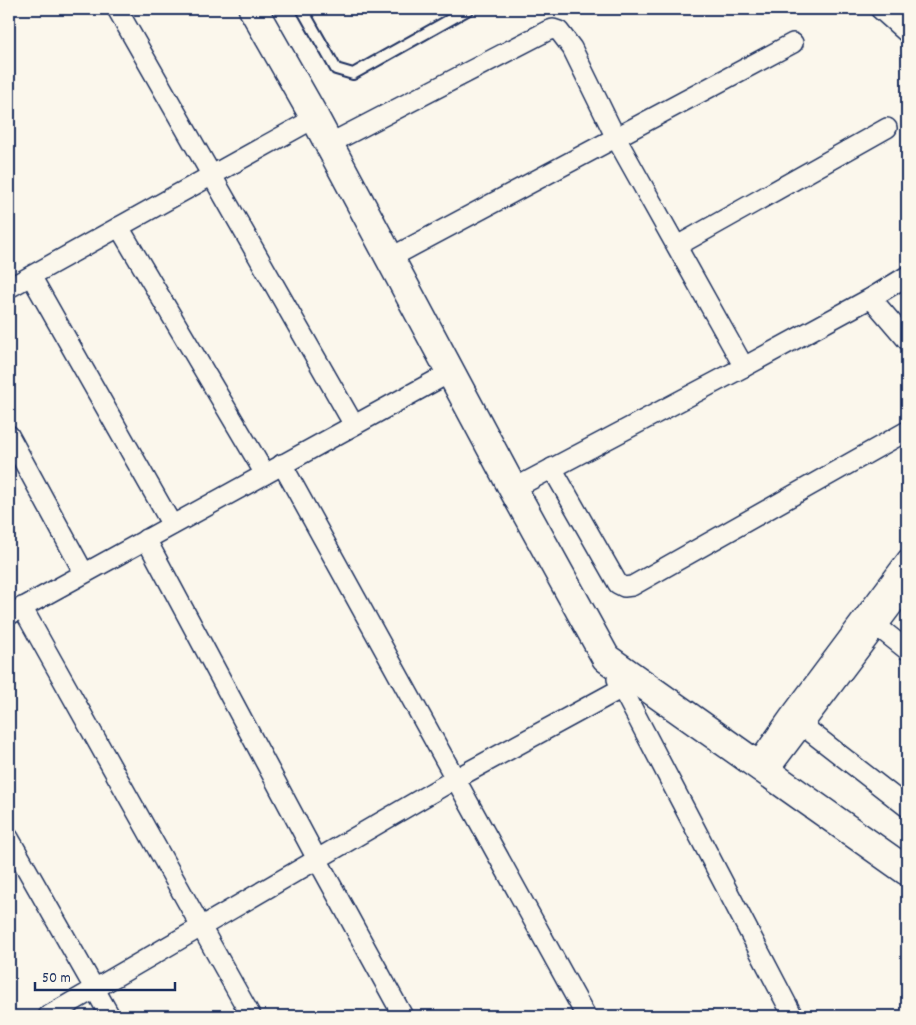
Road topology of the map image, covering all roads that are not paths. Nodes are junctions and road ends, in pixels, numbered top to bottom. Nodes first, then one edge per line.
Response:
1 (117, 9) edge
2 (253, 9) edge
3 (302, 9) edge
4 (469, 9) edge
5 (884, 11) edge
6 (907, 34) edge
7 (793, 43) dead end
8 (315, 118) junction
9 (887, 128) dead end
10 (616, 138) junction
11 (329, 144) junction
12 (212, 175) junction
13 (118, 227) junction
14 (677, 246) junction
15 (390, 258) junction
16 (31, 276) junction
17 (907, 276) edge
18 (9, 288) edge
19 (871, 298) junction
20 (907, 340) edge
21 (744, 367) junction
22 (450, 372) junction
23 (354, 425) junction
24 (907, 431) edge
25 (9, 435) edge
26 (282, 464) junction
27 (552, 468) junction
28 (265, 474) junction
29 (513, 489) junction
30 (172, 525) junction
31 (146, 539) junction
32 (907, 559) edge
33 (84, 573) junction
34 (907, 587) edge
35 (15, 611) edge
36 (871, 621) junction
37 (907, 650) edge
38 (606, 658) junction
39 (622, 688) junction
40 (803, 726) junction
41 (762, 768) junction
42 (455, 779) junction
43 (907, 807) edge
44 (9, 838) edge
45 (316, 859) junction
46 (907, 871) edge
47 (202, 926) junction
48 (95, 989) junction
49 (48, 1016) edge
50 (110, 1016) edge
51 (251, 1016) edge
52 (403, 1016) edge
53 (586, 1016) edge
54 (793, 1016) edge

1 - 12 street
2 - 8 street
3 - 4 lane
5 - 6 street
7 - 10 street
8 - 11 street
8 - 12 street
9 - 14 street
10 - 11 street
10 - 14 street
10 - 15 street
11 - 15 street
12 - 13 street
12 - 23 street
13 - 16 street
13 - 28 street
14 - 21 street
15 - 22 street
16 - 18 street
16 - 30 street
17 - 19 street
19 - 20 street
19 - 21 street
21 - 27 street
22 - 23 street
22 - 29 street
23 - 26 street
24 - 27 street
25 - 33 street
26 - 28 street
26 - 42 street
27 - 29 street
28 - 30 street
29 - 38 street
30 - 31 street
31 - 33 street
31 - 45 street
32 - 36 street
33 - 35 street
34 - 36 street
35 - 47 street
36 - 37 street
36 - 40 street
36 - 41 street
38 - 39 street
38 - 41 street
39 - 42 street
39 - 54 street
40 - 41 street
40 - 43 street
41 - 46 street
42 - 45 street
42 - 53 street
44 - 48 street
45 - 47 street
45 - 52 street
47 - 48 street
47 - 51 street
48 - 49 street
48 - 50 street

